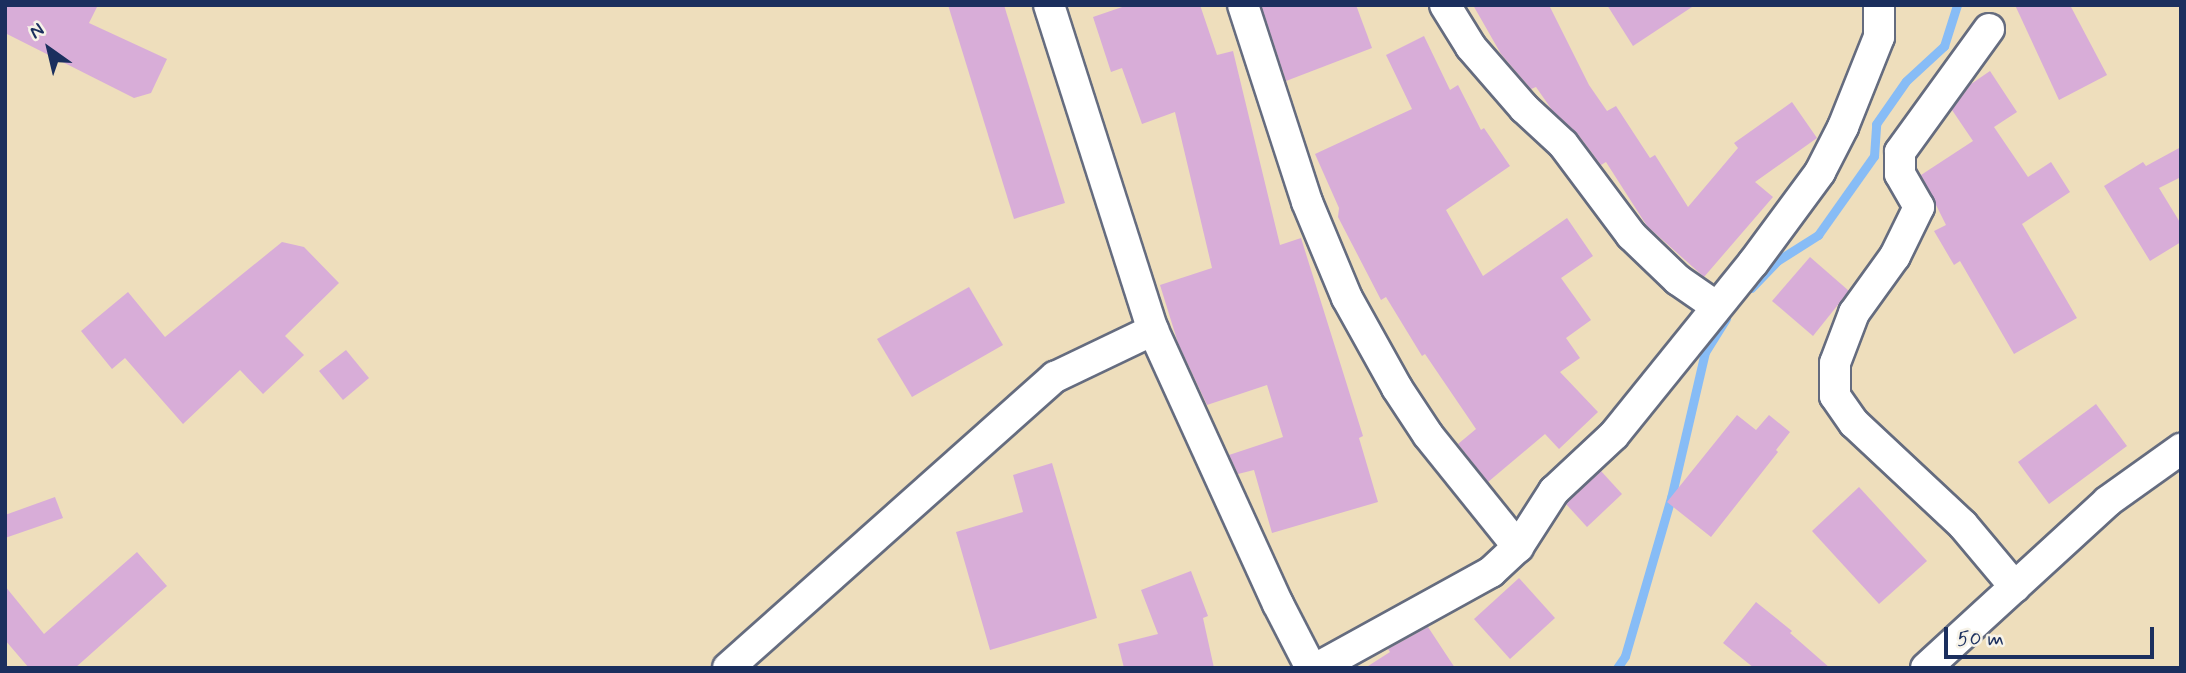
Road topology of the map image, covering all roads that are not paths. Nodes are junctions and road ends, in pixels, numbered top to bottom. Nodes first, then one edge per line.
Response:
1 (1049, 5) edge
2 (1243, 5) edge
3 (1445, 5) edge
4 (1879, 5) edge
5 (1989, 29) dead end
6 (1717, 307) junction
7 (1153, 330) junction
8 (2181, 449) edge
9 (1518, 547) junction
10 (2015, 587) junction
11 (729, 668) edge
12 (1311, 668) edge
13 (1317, 668) edge
14 (1926, 668) edge

1 - 7 street
2 - 9 street
3 - 6 street
4 - 6 street
5 - 10 street
6 - 9 street
7 - 11 street
7 - 12 street
8 - 10 street
9 - 13 street
10 - 14 street

